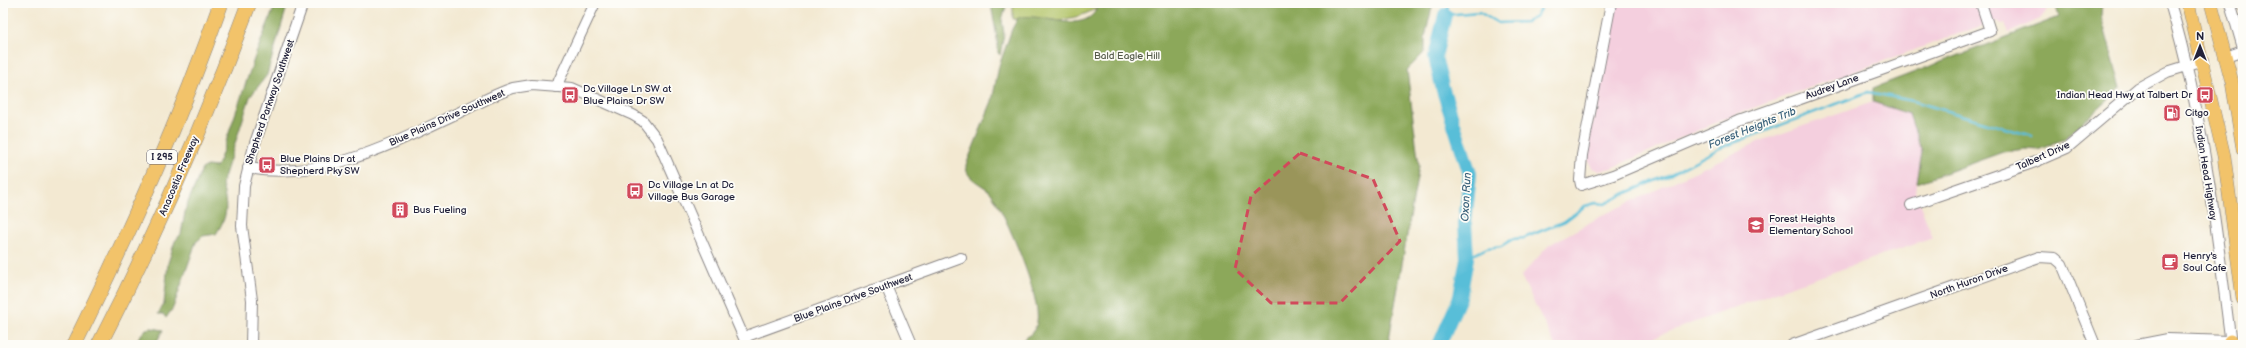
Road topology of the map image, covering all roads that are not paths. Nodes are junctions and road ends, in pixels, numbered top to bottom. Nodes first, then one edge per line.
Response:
1 (221, 3) edge
2 (249, 3) edge
3 (258, 3) edge
4 (303, 3) edge
5 (596, 3) edge
6 (1611, 3) edge
7 (1981, 3) edge
8 (2170, 3) edge
9 (2188, 3) edge
10 (2211, 3) edge
11 (2230, 3) edge
12 (2243, 48) edge
13 (2243, 51) edge
14 (2226, 57) junction
15 (2203, 62) junction
16 (2186, 66) junction
17 (556, 87) junction
18 (214, 95) junction
19 (2243, 149) edge
20 (248, 168) junction
21 (1911, 205) dead end
22 (2240, 248) edge
23 (2218, 250) junction
24 (961, 258) dead end
25 (886, 286) junction
26 (2243, 299) edge
27 (745, 341) edge
28 (2232, 344) edge
29 (74, 345) edge
30 (99, 345) edge
31 (251, 345) edge
32 (911, 345) edge
33 (1792, 345) edge
34 (2095, 345) edge
35 (2138, 345) edge

1 - 29 highway, I 295
2 - 18 highway, Anacostia Freeway / I 295
3 - 18 highway
4 - 20 street, Shepherd Parkway Southwest
5 - 17 street
6 - 7 street, Audrey Lane
8 - 16 street, Indian Head Highway
9 - 15 main road, Indian Head Highway
10 - 14 main road
11 - 12 street
13 - 14 street
14 - 19 main road
15 - 16 street, Talbert Drive
15 - 22 main road, Indian Head Highway
16 - 21 street, Talbert Drive
16 - 23 street, Indian Head Highway
17 - 20 street, Blue Plains Drive Southwest
17 - 27 street, Blue Plains Drive Southwest
18 - 30 highway, Anacostia Freeway / I 295
20 - 31 street, Shepherd Parkway Southwest
22 - 23 street
22 - 26 main road, Indian Head Highway
23 - 28 street, Indian Head Highway
24 - 25 street, Blue Plains Drive Southwest
25 - 27 street, Blue Plains Drive Southwest
25 - 32 street
28 - 35 street
33 - 34 street, North Huron Drive

